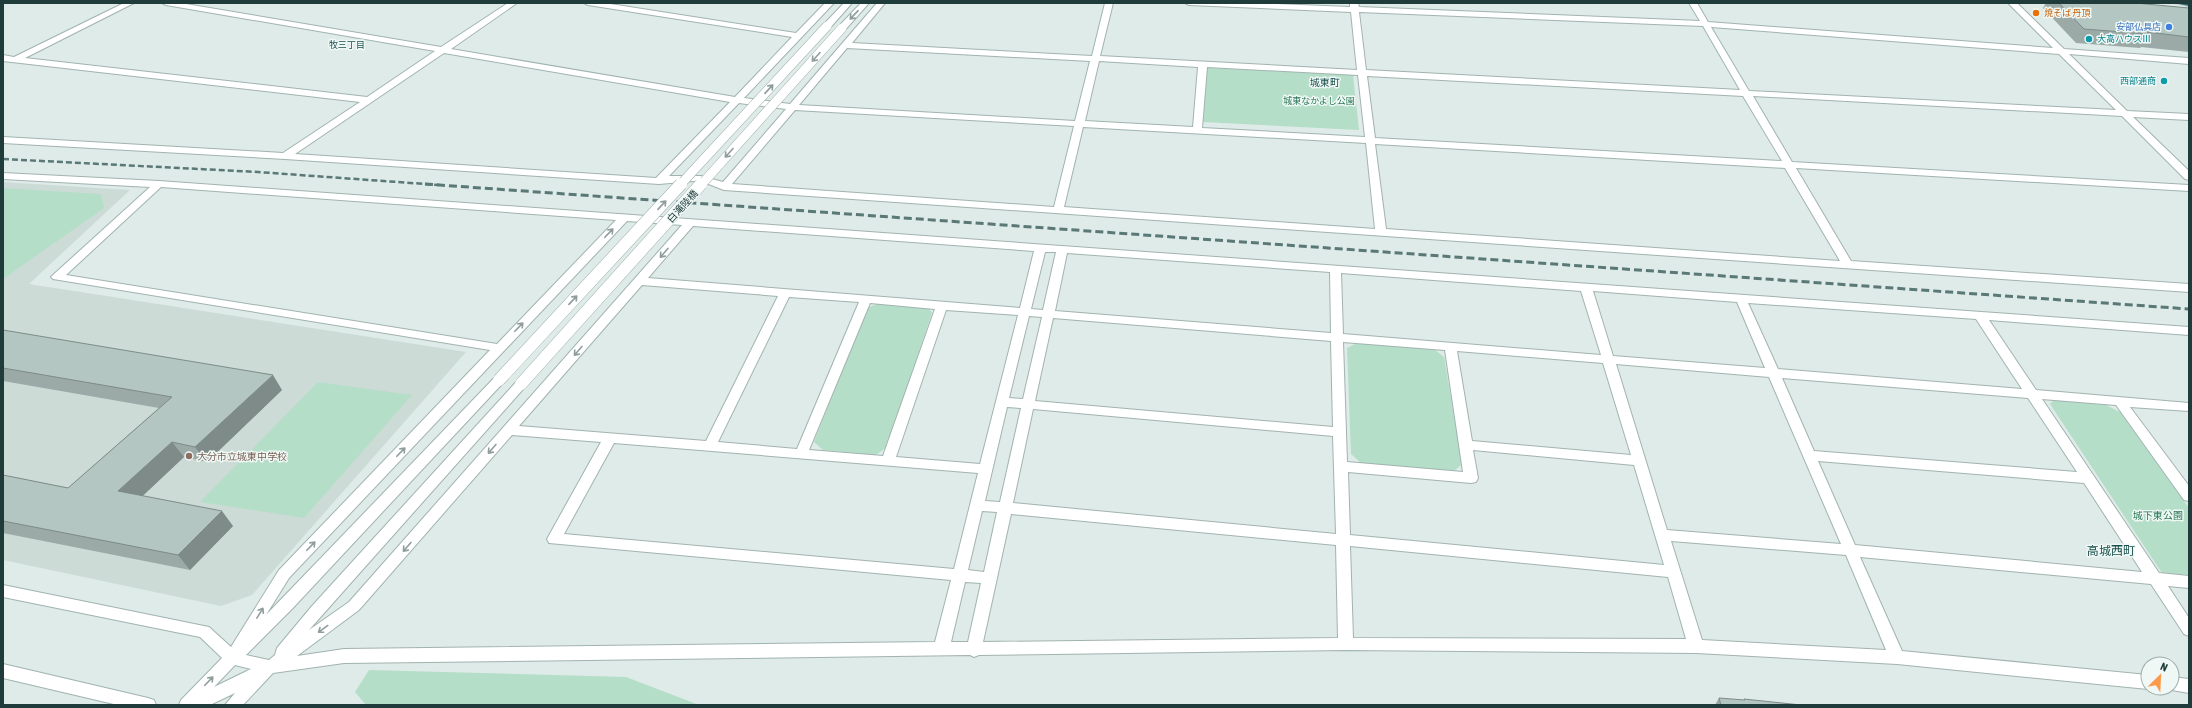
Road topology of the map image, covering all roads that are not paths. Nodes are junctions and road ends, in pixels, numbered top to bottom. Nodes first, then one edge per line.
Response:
1 (130, 3) edge
2 (166, 3) edge
3 (513, 3) edge
4 (588, 3) edge
5 (830, 3) edge
6 (848, 3) edge
7 (865, 3) edge
8 (881, 3) edge
9 (1109, 3) edge
10 (1189, 3) edge
11 (1693, 3) edge
12 (2012, 3) edge
13 (2178, 3) edge
14 (2189, 4) edge
15 (1354, 6) edge
16 (2168, 8) edge
17 (2189, 10) edge
18 (1705, 24) junction
19 (799, 36) junction
20 (845, 45) junction
21 (441, 51) junction
22 (2060, 51) junction
23 (3, 58) edge
24 (1095, 58) junction
25 (14, 60) junction
26 (2189, 61) edge
27 (1203, 64) junction
28 (3, 65) edge
29 (1362, 73) junction
30 (1746, 93) junction
31 (368, 100) junction
32 (737, 100) junction
33 (792, 107) junction
34 (2124, 114) junction
35 (2189, 117) edge
36 (1079, 124) junction
37 (1197, 131) junction
38 (3, 140) edge
39 (1370, 141) junction
40 (285, 156) junction
41 (1788, 165) junction
42 (3, 176) edge
43 (2189, 177) edge
44 (660, 181) junction
45 (159, 184) junction
46 (724, 187) junction
47 (2189, 188) edge
48 (1058, 210) junction
49 (623, 218) junction
50 (689, 224) junction
51 (1381, 233) junction
52 (1040, 249) junction
53 (1062, 251) junction
54 (1848, 265) junction
55 (1335, 270) junction
56 (640, 281) junction
57 (1586, 288) junction
58 (2189, 288) edge
59 (785, 293) junction
60 (866, 299) junction
61 (1741, 299) junction
62 (942, 305) junction
63 (1024, 312) junction
64 (1048, 314) junction
65 (1980, 316) junction
66 (2189, 331) edge
67 (1337, 338) junction
68 (1450, 347) junction
69 (500, 348) junction
70 (1608, 360) junction
71 (1773, 373) junction
72 (2032, 394) junction
73 (2119, 401) junction
74 (1002, 402) junction
75 (1028, 404) junction
76 (2189, 407) edge
77 (509, 430) junction
78 (1340, 432) junction
79 (610, 438) junction
80 (1466, 445) junction
81 (710, 446) junction
82 (801, 454) junction
83 (1809, 455) junction
84 (888, 461) junction
85 (1639, 461) junction
86 (1341, 466) junction
87 (986, 469) junction
88 (2088, 478) junction
89 (2189, 496) edge
90 (977, 505) junction
91 (1006, 508) junction
92 (1662, 534) junction
93 (1343, 540) junction
94 (1850, 550) junction
95 (1674, 572) junction
96 (960, 575) junction
97 (990, 578) junction
98 (2154, 579) junction
99 (2189, 582) edge
100 (3, 591) edge
101 (2189, 630) edge
102 (1346, 644) junction
103 (1696, 646) junction
104 (941, 650) junction
105 (974, 650) junction
106 (1897, 657) junction
107 (232, 658) junction
108 (270, 666) junction
109 (3, 671) edge
110 (2140, 681) edge
111 (148, 705) edge
112 (187, 705) edge
113 (194, 705) edge
114 (233, 705) edge

1 - 25 street
2 - 21 street
3 - 21 street
4 - 19 street
5 - 19 street
107 -> 6 street, bridge
7 -> 108 street, 白滝陸橋, bridge
8 - 20 street
9 - 24 street
10 - 15 street
11 - 18 street
12 - 22 street
13 - 14 highway
15 - 18 street
15 - 29 street
16 - 17 highway
18 - 22 street
18 - 30 street
19 - 32 street
20 - 24 street
20 - 33 street
21 - 31 street
21 - 32 street
22 - 26 street
22 - 34 street
23 - 25 street
24 - 27 street
24 - 36 street
25 - 28 street
25 - 31 street
27 - 29 street
27 - 37 street
29 - 30 street
29 - 39 street
30 - 34 street
30 - 41 street
31 - 40 street
32 - 33 street
32 - 44 street
33 - 36 street
33 - 46 street
34 - 35 street
34 - 43 street
36 - 37 street
36 - 48 street
37 - 39 street
38 - 40 street
39 - 41 street
39 - 51 street
40 - 44 street
41 - 47 street
41 - 54 street
42 - 45 street
44 - 46 street
45 - 49 street
45 - 69 street
46 - 48 street
48 - 51 street
49 - 50 street
69 -> 49 street
50 - 52 street
50 -> 56 street
51 - 54 street
52 - 53 street
52 - 63 street
53 - 55 street
53 - 64 street
54 - 58 street
55 - 57 street
55 - 67 street
56 - 59 street
56 -> 77 street
57 - 61 street
57 - 70 street
59 - 60 street
59 - 81 street
60 - 62 street
60 - 82 street
61 - 65 street
61 - 71 street
62 - 63 street
62 - 84 street
63 - 64 street
63 - 74 street
64 - 67 street
64 - 75 street
65 - 66 street
65 - 72 street
67 - 68 street
67 - 78 street
68 - 70 street
68 - 80 street
107 -> 69 street
70 - 71 street
70 - 85 street
71 - 72 street
71 - 83 street
72 - 73 street
72 - 88 street
73 - 76 street
73 - 89 street
74 - 75 street
74 - 87 street
75 - 78 street
75 - 91 street
77 - 79 street
77 -> 108 street
78 - 86 street
79 - 81 street
79 - 96 street
80 - 85 street
80 - 86 street
81 - 82 street
82 - 84 street
83 - 88 street
83 - 94 street
84 - 87 street
85 - 92 street
86 - 93 street
87 - 90 street
88 - 98 street
90 - 91 street
90 - 96 street
91 - 93 street
91 - 97 street
92 - 94 street
92 - 95 street
93 - 95 street
93 - 102 street
94 - 98 street
94 - 106 street
95 - 103 street
96 - 97 street
96 - 104 street
97 - 105 street
98 - 99 street
98 - 101 street
100 - 107 street
102 - 103 street
102 - 105 street
103 - 106 street
104 - 105 street
104 - 108 street
106 - 110 street
107 - 108 street
112 -> 107 street
108 - 113 street
108 - 114 street
109 - 111 street

